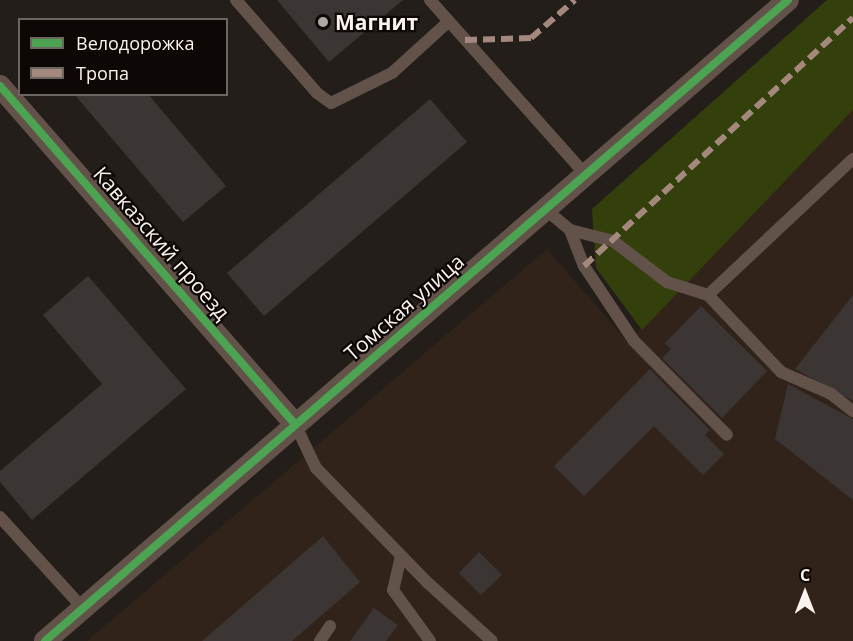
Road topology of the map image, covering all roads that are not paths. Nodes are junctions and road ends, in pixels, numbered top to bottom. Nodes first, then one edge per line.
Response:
1 (236, 0) edge
2 (430, 0) edge
3 (788, 0) edge
4 (448, 22) junction
5 (0, 86) edge
6 (853, 159) edge
7 (586, 175) junction
8 (545, 209) junction
9 (570, 230) junction
10 (708, 295) junction
11 (853, 411) edge
12 (295, 424) junction
13 (727, 435) dead end
14 (0, 517) edge
15 (400, 555) junction
16 (82, 607) junction
17 (330, 626) dead end
18 (45, 641) edge
19 (320, 641) edge
20 (430, 641) edge
21 (492, 641) edge

1 - 4 lane
2 - 4 lane
3 - 7 street, Томская улица
4 - 7 lane
5 - 12 street, Кавказский проезд
6 - 10 lane
7 - 8 street, Томская улица
8 - 9 lane
8 - 12 street, Томская улица
9 - 10 lane
9 - 13 lane
10 - 11 lane
12 - 15 lane
12 - 16 street, Томская улица
14 - 16 lane
15 - 20 lane
15 - 21 lane
16 - 18 street, Томская улица
17 - 19 lane

